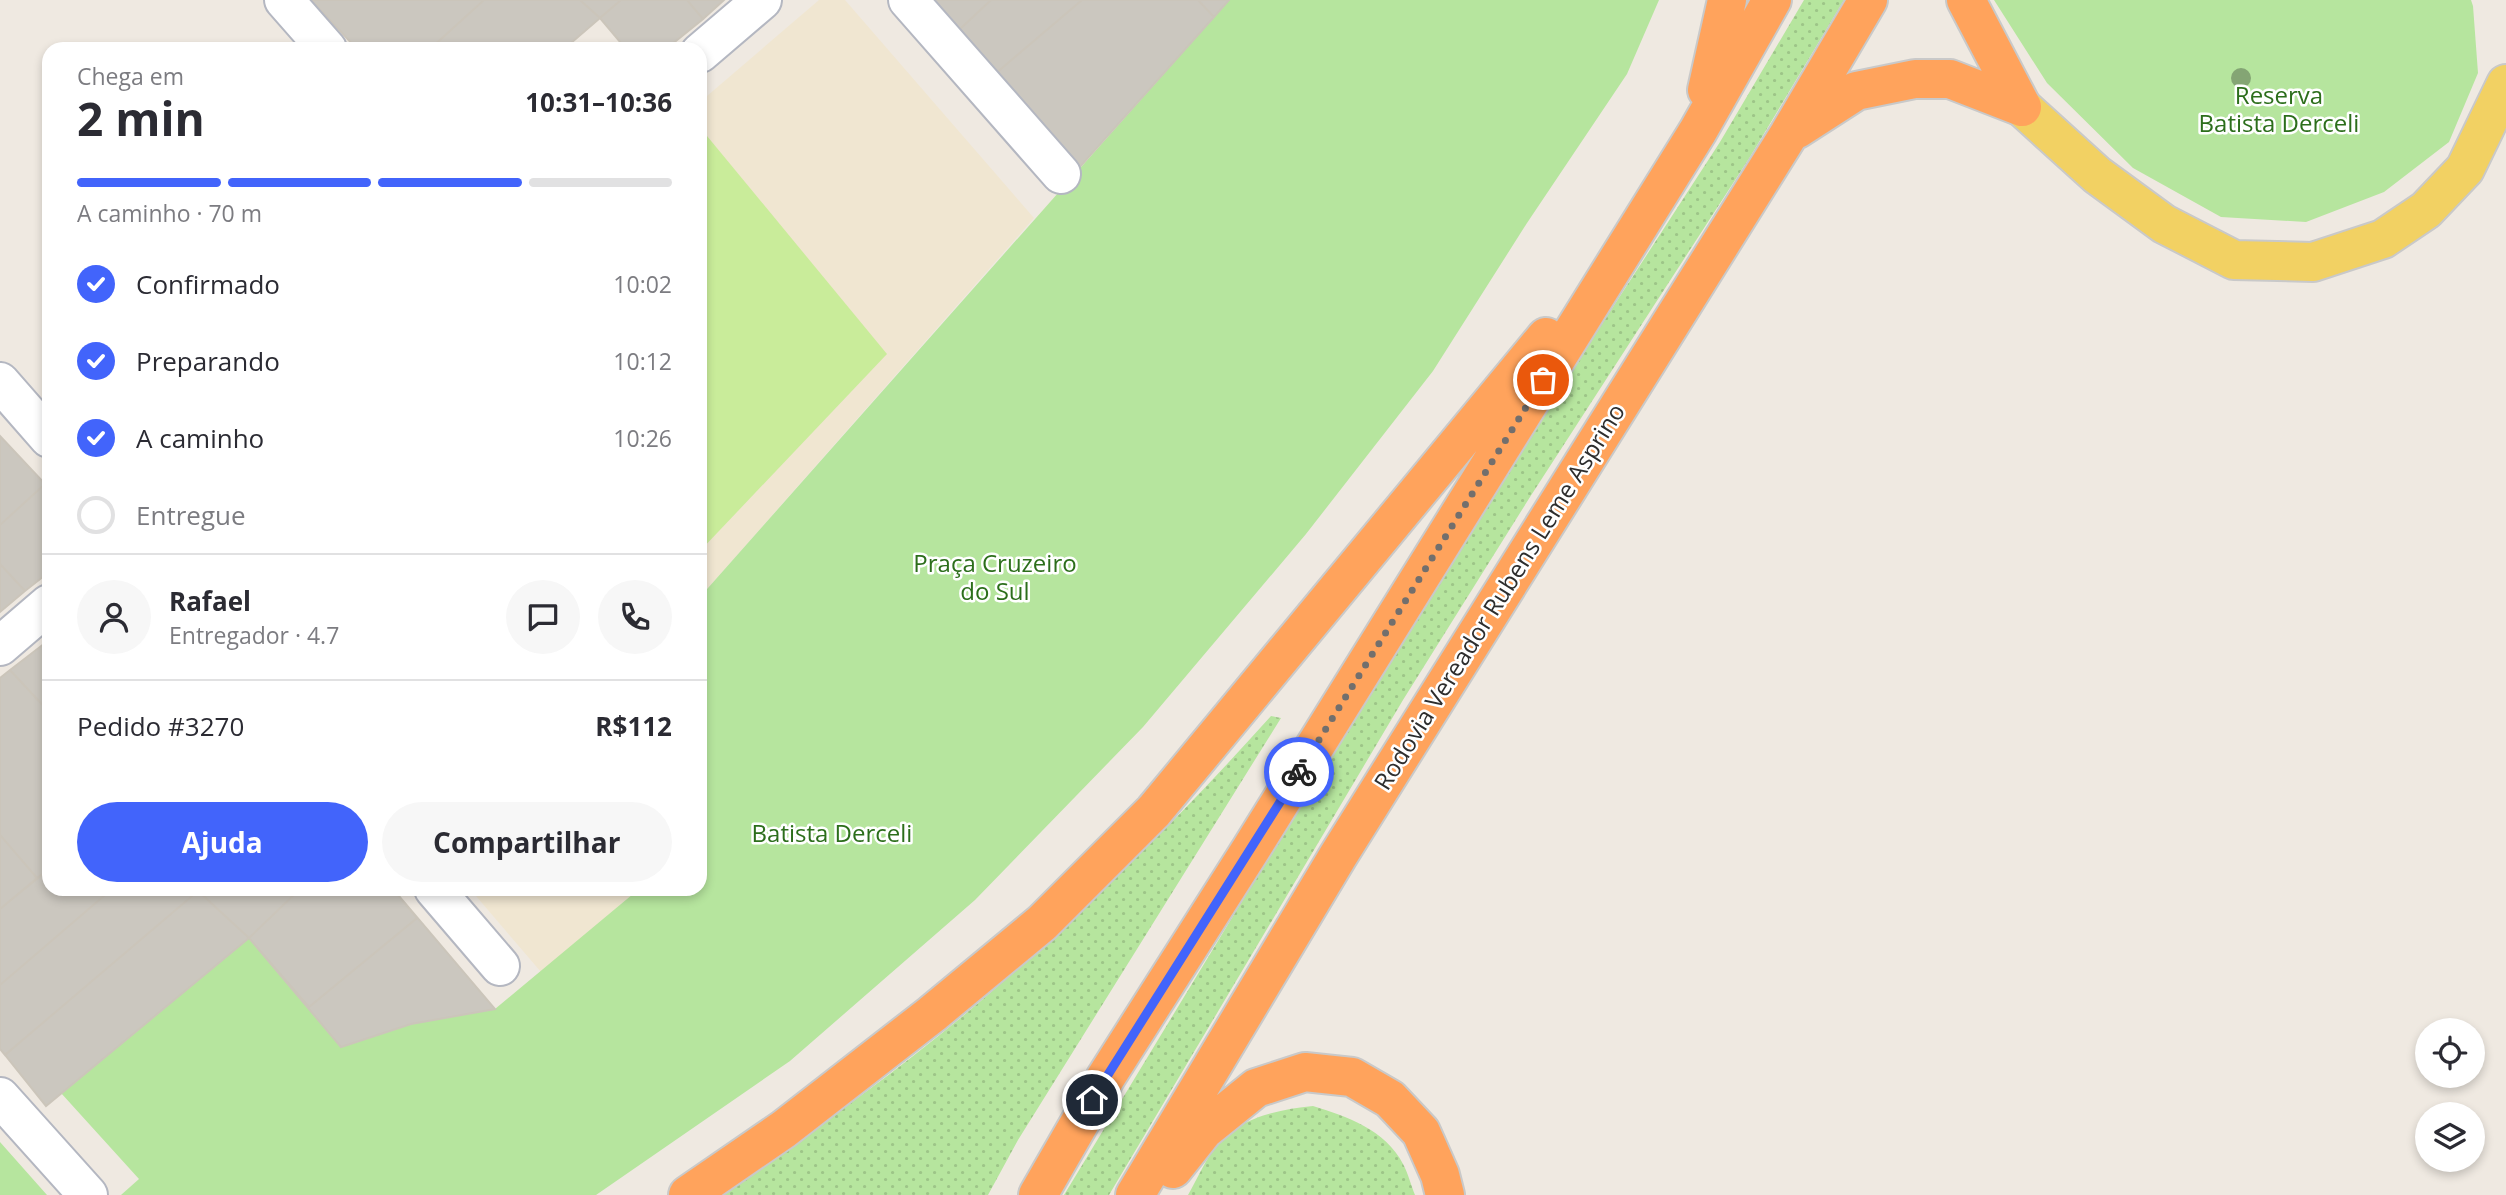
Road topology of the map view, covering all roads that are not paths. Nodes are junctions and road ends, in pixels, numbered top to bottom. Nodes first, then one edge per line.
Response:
1 (284, 0) edge
2 (762, 0) edge
3 (908, 0) edge
4 (1727, 0) edge
5 (1772, 0) edge
6 (1868, 0) edge
7 (1966, 0) edge
8 (321, 42) edge
9 (707, 47) edge
10 (2506, 84) edge
11 (2022, 107) junction
12 (1698, 131) junction
13 (1789, 134) junction
14 (1061, 174) dead end
15 (1645, 216) junction
16 (0, 382) edge
17 (42, 430) edge
18 (42, 610) edge
19 (0, 646) edge
20 (440, 896) edge
21 (500, 967) dead end
22 (0, 1097) edge
23 (88, 1195) edge
24 (688, 1195) edge
25 (1038, 1195) edge
26 (1135, 1195) edge
27 (1152, 1195) edge
28 (1445, 1195) edge

1 - 8 street
2 - 9 street
3 - 14 street
4 - 12 highway
5 - 12 highway
6 - 13 highway, Rodovia Vereador Rubens Leme Asprino
7 - 11 highway
10 - 11 main road
11 - 13 highway
12 - 15 highway
13 - 26 highway, Rodovia Vereador Rubens Leme Asprino
15 - 24 highway
15 - 25 highway
16 - 17 street
18 - 19 street
20 - 21 street
22 - 23 street
27 - 28 highway

